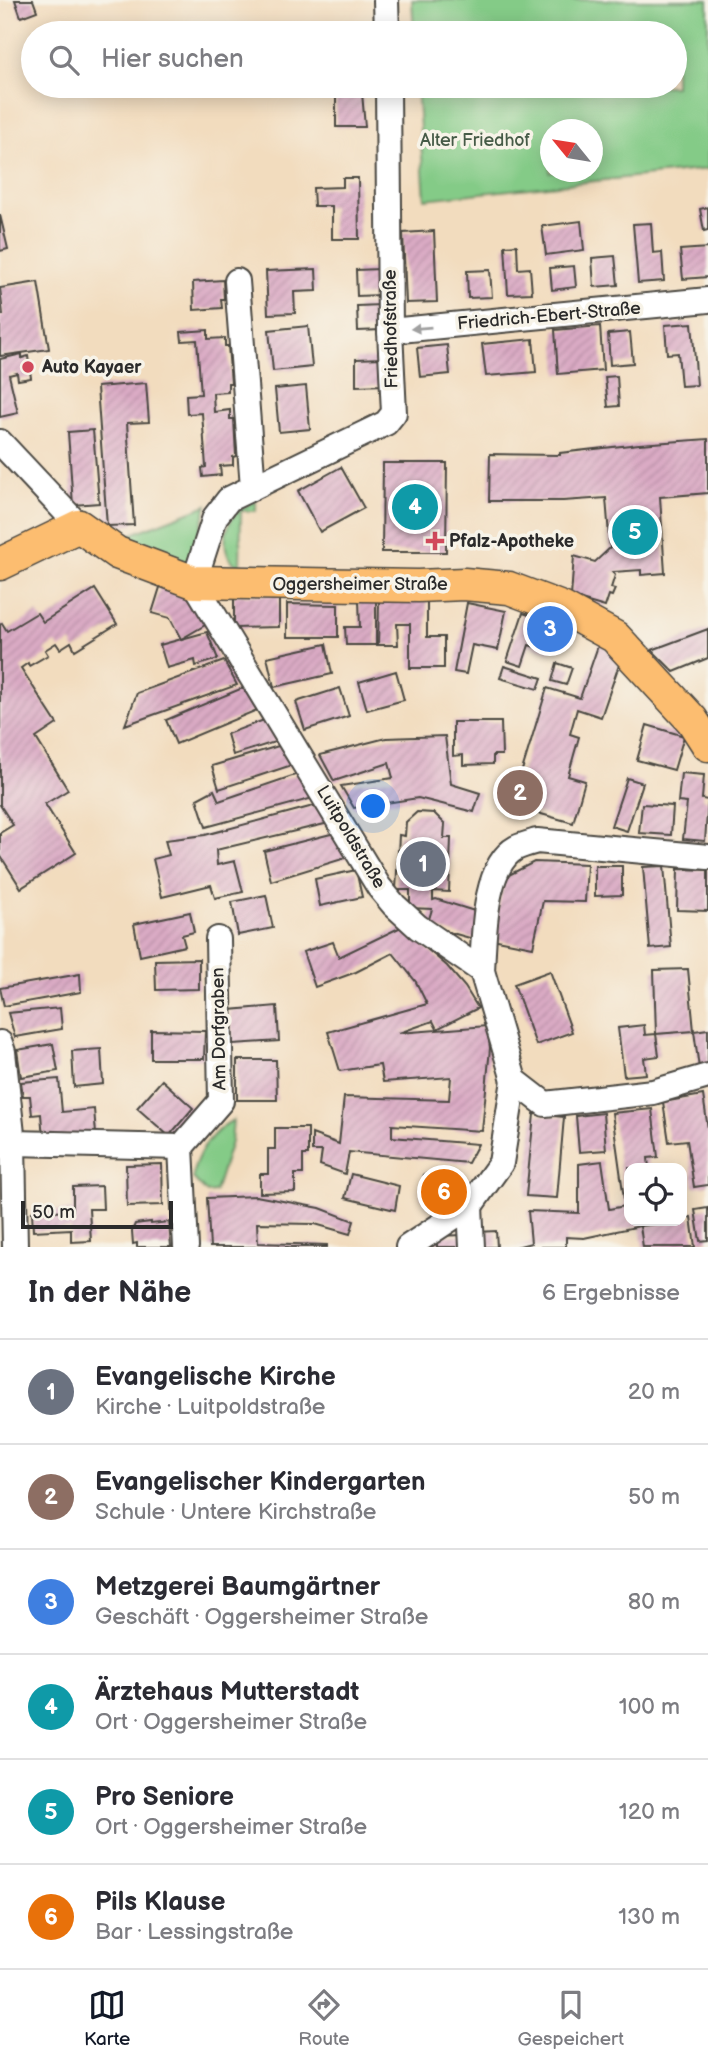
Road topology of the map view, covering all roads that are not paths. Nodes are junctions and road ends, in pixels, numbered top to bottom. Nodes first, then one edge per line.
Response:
1 (386, 0) edge
2 (387, 21) edge
3 (388, 98) edge
4 (237, 281) dead end
5 (708, 300) edge
6 (390, 331) junction
7 (0, 442) edge
8 (253, 486) junction
9 (79, 526) junction
10 (0, 564) edge
11 (194, 582) junction
12 (708, 745) edge
13 (708, 857) edge
14 (218, 939) dead end
15 (482, 971) junction
16 (0, 1043) edge
17 (708, 1076) edge
18 (514, 1080) junction
19 (3, 1086) edge
20 (13, 1143) junction
21 (181, 1147) junction
22 (470, 1206) junction
23 (15, 1247) edge
24 (186, 1247) edge
25 (408, 1247) edge
26 (472, 1247) edge

1 - 2 street
3 - 6 street, Friedhofstraße
4 - 8 street
5 -> 6 street, Friedrich-Ebert-Straße
6 - 8 street, Friedhofstraße
7 - 9 street, Oggersheimer Straße
8 - 11 street, Friedhofstraße
9 - 10 main road
9 - 11 main road, Oggersheimer Straße
11 - 12 main road, Oggersheimer Straße
11 - 15 street, Luitpoldstraße
13 - 15 street
14 - 21 street, Am Dorfgraben
15 - 18 street
16 - 19 street
17 - 18 street
18 - 22 street
19 - 20 street
20 - 21 street
20 - 23 street
21 - 24 street
22 - 25 street
22 - 26 street

